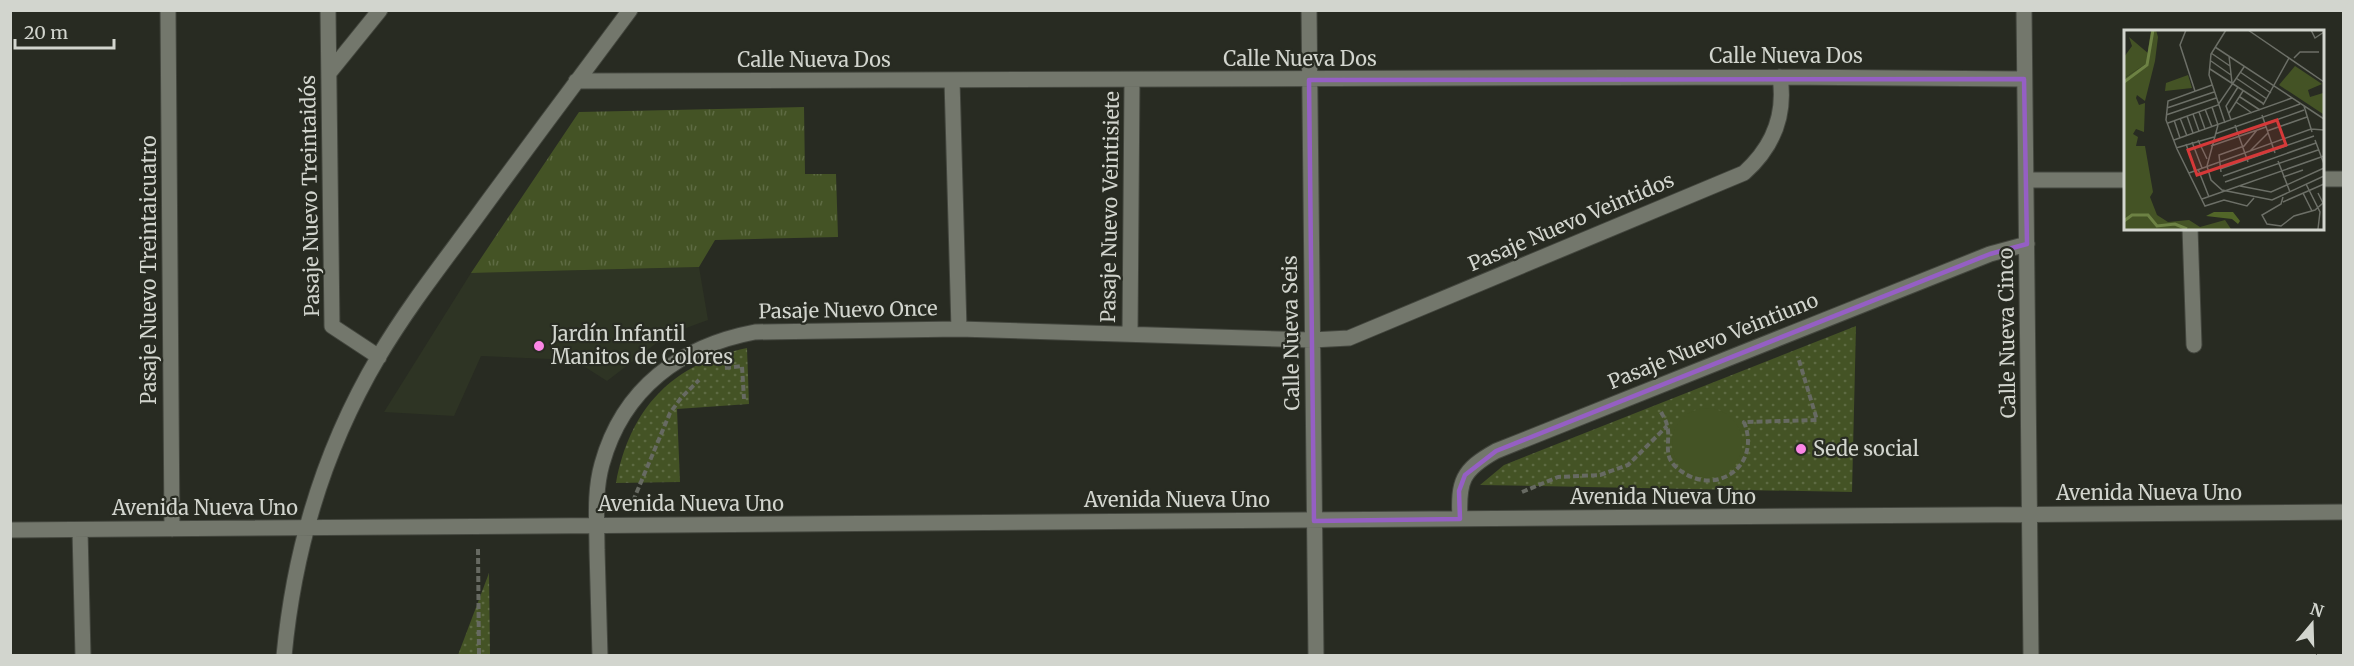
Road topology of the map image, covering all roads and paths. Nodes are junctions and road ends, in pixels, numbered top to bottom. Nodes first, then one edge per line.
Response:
1 (168, 10) edge
2 (328, 10) edge
3 (380, 10) edge
4 (630, 10) edge
5 (1308, 10) edge
6 (2024, 10) edge
7 (329, 73) junction
8 (1780, 77) junction
9 (2024, 79) junction
10 (952, 80) junction
11 (1132, 80) junction
12 (1309, 80) junction
13 (576, 81) junction
14 (2324, 179) edge
15 (2343, 179) edge
16 (2026, 180) junction
17 (2124, 180) edge
18 (2190, 230) edge
19 (2027, 244) junction
20 (959, 329) junction
21 (1790, 333) junction
22 (1130, 334) junction
23 (1312, 340) junction
24 (2194, 345) dead end
25 (379, 357) junction
26 (717, 369) dead end
27 (708, 375) dead end
28 (744, 399) dead end
29 (1661, 412) dead end
30 (1668, 426) junction
31 (1515, 495) dead end
32 (2343, 512) edge
33 (2031, 515) junction
34 (1460, 519) junction
35 (1314, 520) junction
36 (597, 526) junction
37 (622, 526) junction
38 (477, 527) junction
39 (306, 528) junction
40 (10, 530) edge
41 (80, 530) junction
42 (172, 530) junction
43 (83, 656) edge
44 (284, 656) edge
45 (479, 656) edge
46 (600, 656) edge
47 (1316, 656) edge
48 (2031, 656) edge

1 - 42 street, Pasaje Nuevo Treintaicuatro
2 - 7 street, Pasaje Nuevo Treintaidós
3 - 7 street
4 - 13 street
5 - 12 street, Calle Nueva Seis
6 - 9 street, Calle Nueva Cinco
7 - 25 street, Pasaje Nuevo Treintaidós
8 - 9 street, Calle Nueva Dos
8 - 12 street, Calle Nueva Dos
8 - 23 street, Pasaje Nuevo Veintidos
9 - 16 street, Calle Nueva Cinco
10 - 11 street, Calle Nueva Dos
10 - 13 street, Calle Nueva Dos
10 - 20 street
11 - 12 street, Calle Nueva Dos
11 - 22 street, Pasaje Nuevo Veintisiete
12 - 23 street, Calle Nueva Seis
13 - 25 street
14 - 15 street
16 - 17 street
16 - 19 street, Calle Nueva Cinco
18 - 24 street
19 - 21 street, Pasaje Nuevo Veintiuno
19 - 33 street, Calle Nueva Cinco
20 - 22 street, Pasaje Nuevo Once
20 - 36 street, Pasaje Nuevo Once
21 - 30 path
21 - 34 street, Pasaje Nuevo Veintiuno
22 - 23 street, Pasaje Nuevo Once
23 - 35 street, Calle Nueva Seis
25 - 39 street
26 - 28 path
27 - 37 path
29 - 30 path
30 - 31 path
32 - 33 street, Avenida Nueva Uno
33 - 34 street, Avenida Nueva Uno
33 - 48 street, Calle Nueva Cinco
34 - 35 street, Avenida Nueva Uno
35 - 37 street, Avenida Nueva Uno
35 - 47 street, Calle Nueva Seis
36 - 37 street, Avenida Nueva Uno
36 - 38 street, Avenida Nueva Uno
36 - 46 street, Pasaje Nuevo Once
38 - 39 street, Avenida Nueva Uno
38 - 45 path
39 - 42 street, Avenida Nueva Uno
39 - 44 street
40 - 41 street, Avenida Nueva Uno
41 - 42 street, Avenida Nueva Uno
41 - 43 street

